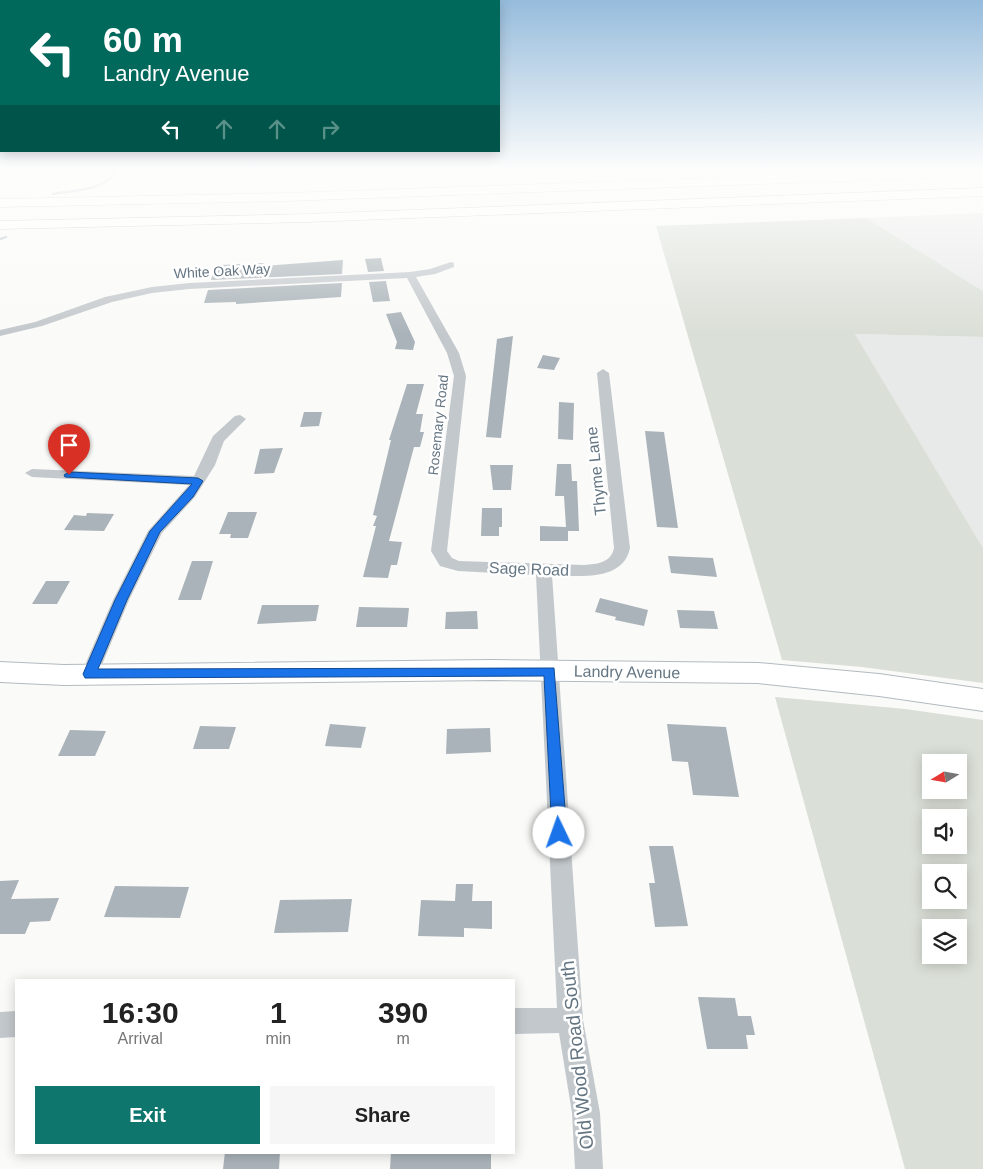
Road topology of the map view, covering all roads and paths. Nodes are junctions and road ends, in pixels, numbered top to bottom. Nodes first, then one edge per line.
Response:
1 (451, 265) dead end
2 (410, 275) junction
3 (0, 333) edge
4 (603, 373) dead end
5 (240, 419) dead end
6 (32, 473) dead end
7 (198, 481) junction
8 (444, 560) joint
9 (614, 563) joint
10 (544, 569) junction
11 (550, 671) junction
12 (0, 672) edge
13 (90, 674) junction
14 (983, 700) edge
15 (570, 1020) junction
16 (515, 1021) edge
17 (0, 1024) edge
18 (15, 1024) edge
19 (589, 1169) edge

1 - 2 street, White Oak Way
2 - 3 street, White Oak Way
2 - 8 street, Rosemary Road
4 - 9 street, Thyme Lane
5 - 7 street
6 - 7 street
7 - 13 street
8 - 10 street, Sage Road
9 - 10 street, Sage Road
10 - 11 street, Old Wood Road South
11 - 13 street, Landry Avenue
11 - 14 street, Landry Avenue
11 - 15 street, Old Wood Road South
12 - 13 street, Landry Avenue
15 - 16 street
15 - 19 street, Old Wood Road South
17 - 18 street

